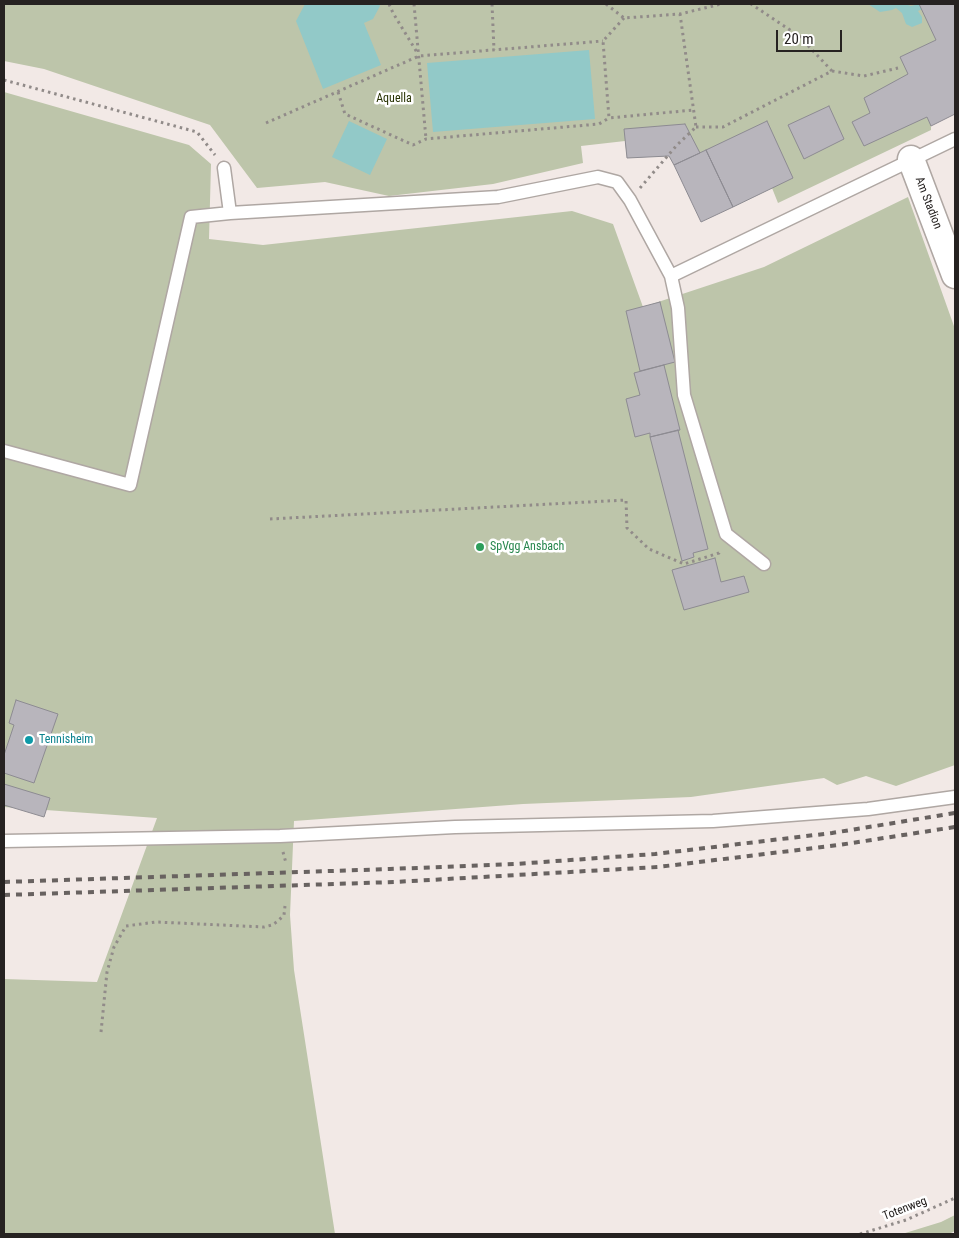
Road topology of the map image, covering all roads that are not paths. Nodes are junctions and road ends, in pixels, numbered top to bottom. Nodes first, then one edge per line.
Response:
1 (955, 139) edge
2 (911, 159) junction
3 (224, 168) road end
4 (230, 213) junction
5 (955, 275) edge
6 (671, 276) junction
7 (4, 451) edge
8 (764, 564) dead end
9 (955, 797) edge
10 (4, 841) edge

1 - 2 lane
2 - 5 street, Am Stadion
2 - 6 lane
3 - 4 lane
4 - 6 lane
4 - 7 lane
6 - 8 lane
9 - 10 lane

